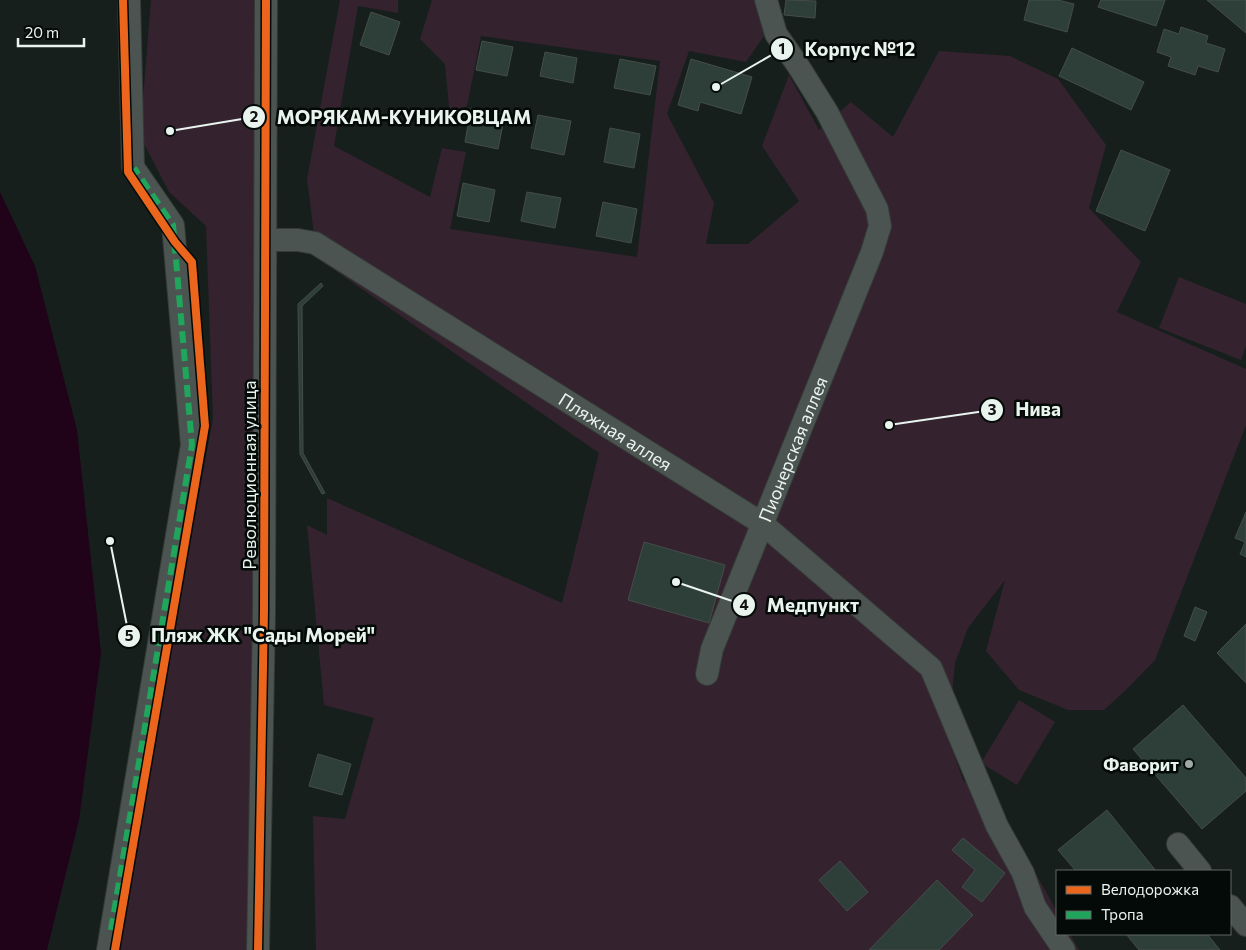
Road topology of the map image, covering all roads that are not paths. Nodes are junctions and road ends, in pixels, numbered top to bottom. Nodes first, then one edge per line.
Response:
1 (130, 0) edge
2 (266, 0) edge
3 (276, 0) edge
4 (766, 0) edge
5 (275, 240) junction
6 (763, 524) junction
7 (707, 674) dead end
8 (1178, 844) dead end
9 (1199, 870) edge
10 (1231, 907) edge
11 (1246, 925) edge
12 (108, 950) edge
13 (258, 950) edge
14 (270, 950) edge
15 (1064, 950) edge

1 - 12 street
2 - 13 street, Революционная улица
3 - 5 street, Революционная улица
4 - 6 street, Пионерская аллея
5 - 6 street, Пляжная аллея
5 - 14 street, Революционная улица
6 - 7 street, Пионерская аллея
6 - 15 street, Пляжная аллея
8 - 9 street
10 - 11 street

